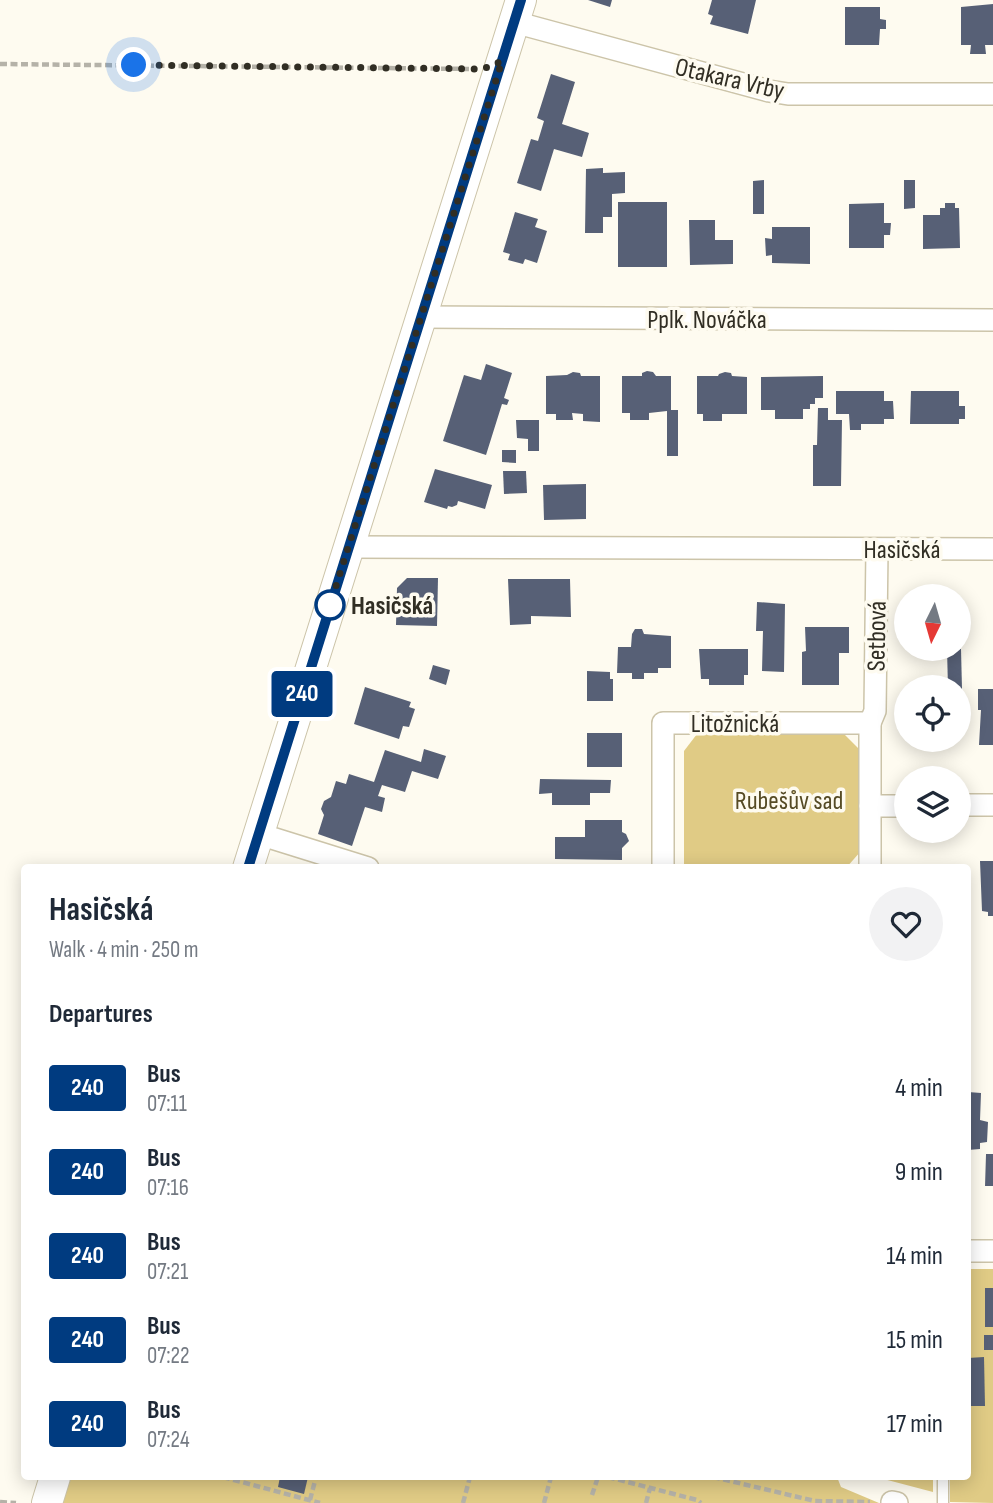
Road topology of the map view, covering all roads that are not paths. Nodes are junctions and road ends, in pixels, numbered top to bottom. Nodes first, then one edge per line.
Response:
1 (518, 11) edge
2 (993, 94) edge
3 (421, 317) junction
4 (993, 320) edge
5 (349, 547) junction
6 (993, 548) edge
7 (877, 549) junction
8 (870, 723) junction
9 (971, 805) edge
10 (993, 805) edge
11 (870, 806) junction
12 (894, 806) edge
13 (258, 834) junction
14 (249, 864) edge
15 (355, 864) edge
16 (663, 864) edge
17 (870, 864) edge
18 (971, 1251) edge
19 (993, 1251) edge
20 (54, 1480) edge
21 (943, 1480) edge
22 (47, 1503) edge
23 (943, 1503) edge

1 - 2 street, Otakara Vrby
1 - 3 street
3 - 4 street, Pplk. Nováčka
3 - 5 street
5 - 7 street, Hasičská
5 - 13 street
6 - 7 street, Hasičská
7 - 8 street, Setbová
8 - 11 street
8 - 16 street, Litožnická
9 - 10 street
11 - 12 street
11 - 17 street
13 - 14 street
13 - 15 street
18 - 19 street
20 - 22 street
21 - 23 lane

